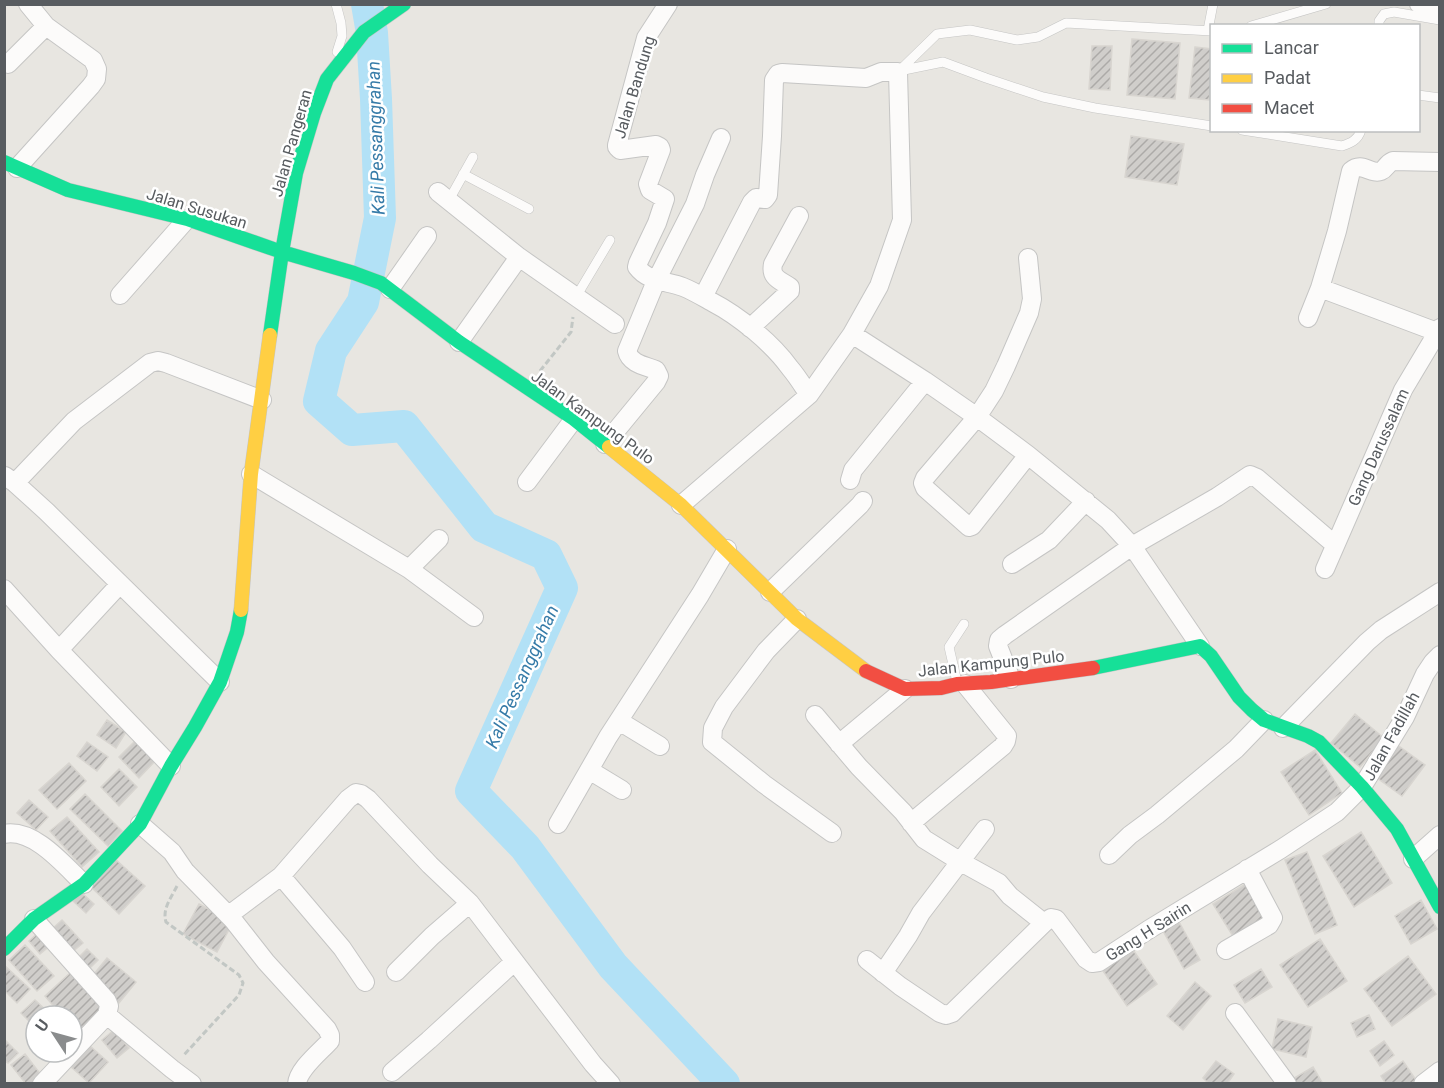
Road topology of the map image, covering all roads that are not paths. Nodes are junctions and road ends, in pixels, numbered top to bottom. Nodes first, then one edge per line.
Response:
1 (28, 4) edge
2 (336, 4) edge
3 (404, 4) edge
4 (668, 4) edge
5 (1213, 4) edge
6 (1326, 4) edge
7 (1419, 4) edge
8 (1440, 8) edge
9 (1440, 20) edge
10 (1211, 24) edge
11 (1258, 24) edge
12 (1379, 24) edge
13 (46, 26) junction
14 (1210, 31) edge
15 (8, 64) dead end
16 (898, 72) junction
17 (327, 79) junction
18 (1420, 95) edge
19 (1440, 98) edge
20 (1210, 126) edge
21 (1254, 132) edge
22 (1361, 132) edge
23 (721, 138) dead end
24 (473, 156) dead end
25 (1440, 162) edge
26 (11, 165) edge
27 (463, 174) junction
28 (444, 196) joint
29 (529, 209) dead end
30 (799, 216) dead end
31 (187, 219) junction
32 (427, 236) dead end
33 (610, 240) dead end
34 (282, 252) junction
35 (519, 257) junction
36 (1028, 258) dead end
37 (656, 281) junction
38 (385, 286) junction
39 (1320, 288) junction
40 (120, 295) dead end
41 (576, 297) junction
42 (703, 297) junction
43 (1308, 318) dead end
44 (615, 324) dead end
45 (750, 328) junction
46 (1438, 330) edge
47 (852, 334) junction
48 (459, 342) junction
49 (924, 381) junction
50 (809, 395) junction
51 (262, 400) junction
52 (977, 417) junction
53 (574, 419) junction
54 (605, 444) junction
55 (1028, 455) junction
56 (251, 474) junction
57 (10, 479) edge
58 (850, 480) dead end
59 (527, 482) dead end
60 (863, 501) dead end
61 (1086, 501) junction
62 (681, 505) junction
63 (439, 539) dead end
64 (1334, 544) junction
65 (1132, 546) junction
66 (727, 549) junction
67 (1012, 564) dead end
68 (409, 569) junction
69 (1325, 569) dead end
70 (120, 584) junction
71 (4, 589) edge
72 (770, 592) junction
73 (1440, 592) edge
74 (474, 617) dead end
75 (797, 619) junction
76 (964, 624) dead end
77 (1200, 646) junction
78 (59, 650) junction
79 (1440, 655) edge
80 (1011, 679) junction
81 (220, 682) junction
82 (961, 684) junction
83 (905, 689) junction
84 (815, 715) dead end
85 (1264, 720) junction
86 (619, 721) junction
87 (1284, 728) junction
88 (839, 744) junction
89 (660, 746) dead end
90 (171, 766) junction
91 (589, 770) junction
92 (1362, 787) junction
93 (622, 790) dead end
94 (911, 823) junction
95 (140, 824) junction
96 (558, 825) dead end
97 (985, 829) dead end
98 (832, 833) dead end
99 (4, 834) edge
100 (1440, 835) edge
101 (1109, 855) dead end
102 (1413, 859) junction
103 (961, 862) junction
104 (1247, 869) junction
105 (281, 876) junction
106 (84, 884) junction
107 (470, 903) junction
108 (1440, 907) edge
109 (229, 915) junction
110 (34, 919) junction
111 (1044, 923) junction
112 (4, 949) edge
113 (1226, 950) dead end
114 (867, 960) dead end
115 (514, 962) junction
116 (396, 972) dead end
117 (883, 973) junction
118 (365, 982) dead end
119 (1235, 1013) dead end
120 (107, 1016) junction
121 (1440, 1071) edge
122 (392, 1072) dead end
123 (53, 1080) edge
124 (192, 1083) edge
125 (297, 1083) edge
126 (611, 1083) edge
127 (1287, 1083) edge
128 (1423, 1083) edge

1 - 13 street
2 - 17 lane
3 - 17 street, Jalan Pangeran
4 - 37 street, Jalan Bandung
5 - 10 lane
6 - 11 lane
7 - 8 street
9 - 12 lane
13 - 15 street
13 - 26 street
14 - 16 lane
16 - 20 lane
16 - 42 street
16 - 47 street
17 - 34 street, Jalan Pangeran
18 - 19 lane
21 - 22 lane
23 - 37 street
24 - 27 lane
25 - 39 street
26 - 31 street, Jalan Susukan
27 - 28 lane
27 - 29 lane
28 - 35 street
30 - 45 street
31 - 34 street, Jalan Susukan
31 - 40 street
32 - 38 street
33 - 41 lane
34 - 38 street, Jalan Susukan
34 - 51 street, Jalan Pangeran
35 - 41 street
35 - 48 street
36 - 52 street
37 - 42 street
37 - 54 street
38 - 48 street, Jalan Kampung Pulo
39 - 43 street
39 - 46 street
41 - 44 street
42 - 45 street
45 - 50 street
46 - 64 street, Gang Darussalam
47 - 49 street
47 - 50 street
48 - 53 street, Jalan Kampung Pulo
49 - 52 street
49 - 58 street
50 - 62 street
51 - 56 street, Jalan Pangeran
51 - 57 street
52 - 55 street
52 - 55 street
53 - 54 street, Jalan Kampung Pulo
53 - 59 street
54 - 62 street, Jalan Kampung Pulo
55 - 61 street
56 - 68 street
56 - 81 street, Jalan Pangeran
57 - 70 street
60 - 72 street
61 - 65 street
61 - 67 street
62 - 66 street, Jalan Kampung Pulo
63 - 68 street
64 - 65 street
64 - 69 street, Gang Darussalam
65 - 77 street
65 - 80 street
66 - 72 street, Jalan Kampung Pulo
66 - 86 street
68 - 74 street
70 - 78 street
70 - 81 street
71 - 78 street
72 - 75 street, Jalan Kampung Pulo
73 - 87 street
75 - 83 street, Jalan Kampung Pulo
75 - 98 street
76 - 82 lane
77 - 80 street, Jalan Kampung Pulo
77 - 85 street
78 - 90 street
79 - 92 street, Jalan Fadillah
80 - 82 street, Jalan Kampung Pulo
81 - 90 street, Jalan Pangeran
82 - 83 street, Jalan Kampung Pulo
82 - 94 street
83 - 88 street
84 - 88 street
85 - 87 street
85 - 101 street
86 - 89 street
86 - 91 street
87 - 92 street
88 - 94 street
90 - 95 street, Jalan Pangeran
91 - 93 street
91 - 96 street
92 - 102 street
92 - 104 street, Gang H Sairin
94 - 103 street
95 - 106 street, Jalan Pangeran
95 - 109 street
97 - 103 street
99 - 106 street
100 - 102 street
102 - 108 street
103 - 111 street
103 - 117 street
104 - 111 street, Gang H Sairin
104 - 113 street
105 - 107 street
105 - 109 street
105 - 118 street
106 - 110 street, Jalan Pangeran
107 - 115 street
107 - 116 street
109 - 125 street
110 - 112 street, Jalan Pangeran
110 - 120 street
111 - 117 street
114 - 117 street
115 - 122 street
115 - 126 street
119 - 127 street
120 - 123 street
120 - 124 street
121 - 128 street

